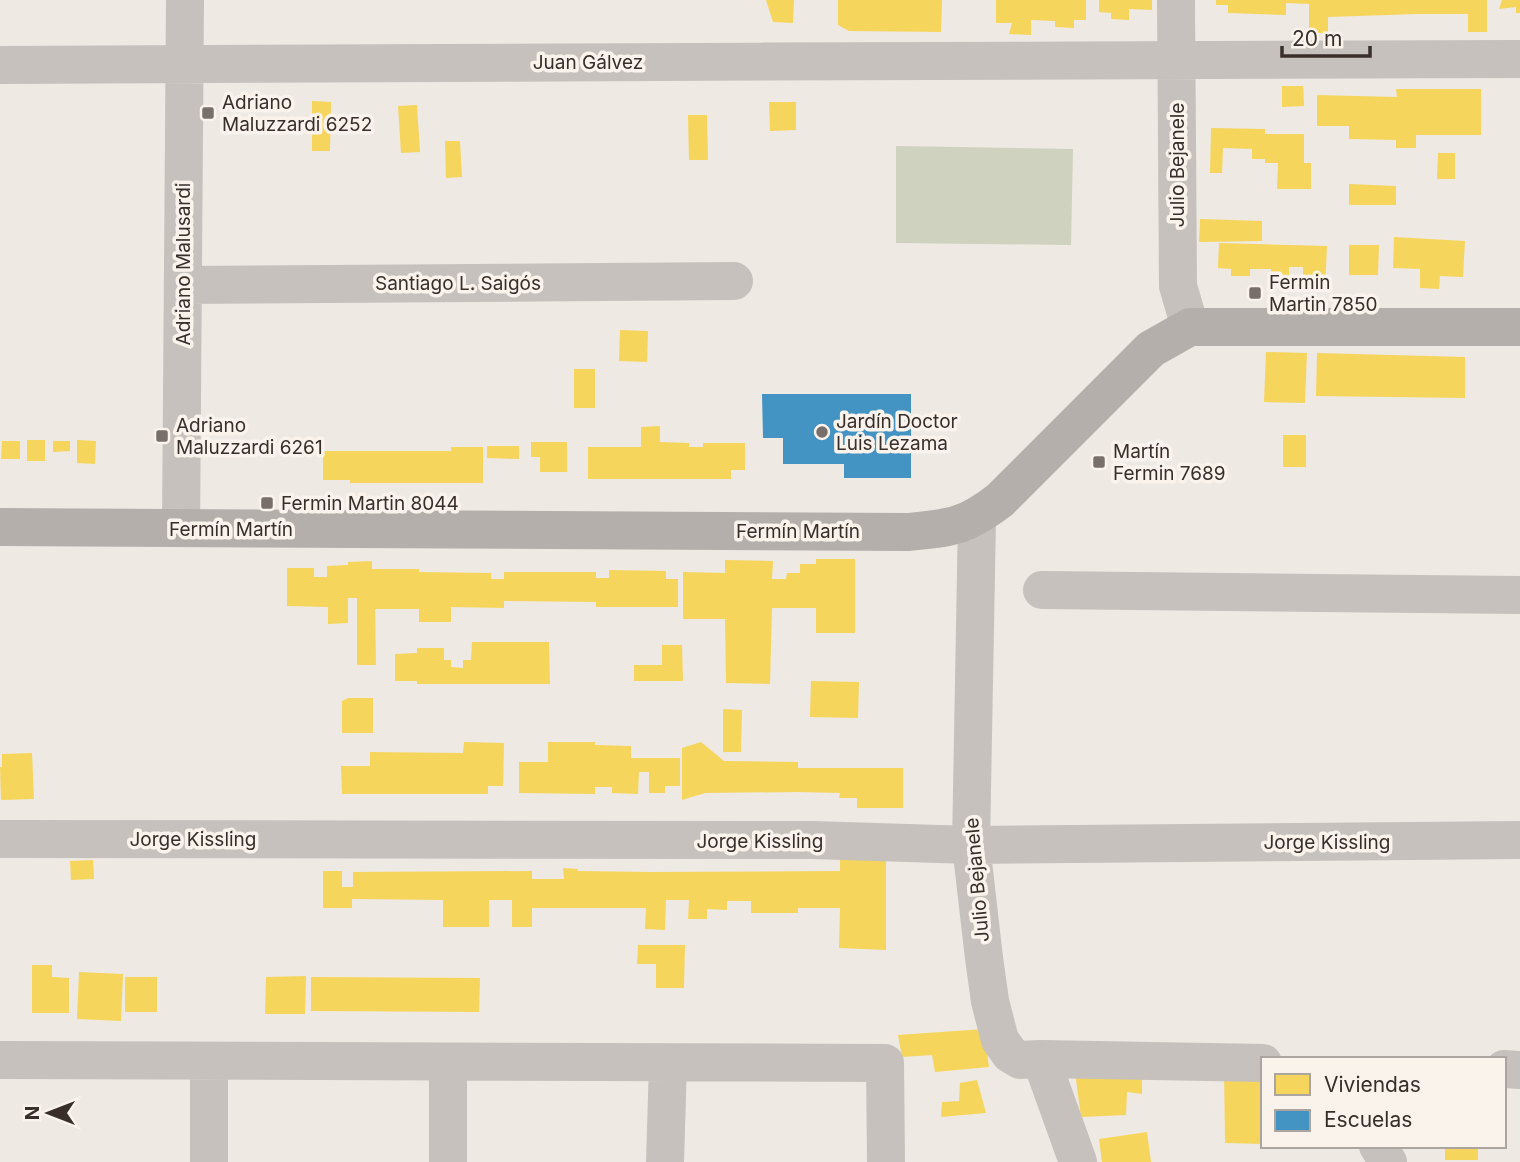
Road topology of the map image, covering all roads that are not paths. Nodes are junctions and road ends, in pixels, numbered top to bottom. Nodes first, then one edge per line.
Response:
1 (184, 0) edge
2 (1176, 0) edge
3 (1520, 60) edge
4 (184, 62) junction
5 (1177, 62) junction
6 (0, 65) edge
7 (734, 281) dead end
8 (183, 285) junction
9 (1190, 327) junction
10 (1520, 327) edge
11 (977, 518) junction
12 (0, 527) edge
13 (181, 528) junction
14 (1042, 590) dead end
15 (1520, 595) edge
16 (0, 839) edge
17 (1520, 840) edge
18 (971, 845) junction
19 (1041, 1059) junction
20 (0, 1060) edge
21 (209, 1061) junction
22 (448, 1062) junction
23 (668, 1063) junction
24 (1261, 1063) edge
25 (209, 1162) edge
26 (448, 1162) edge
27 (665, 1162) edge
28 (887, 1162) edge
29 (1078, 1162) edge

1 - 4 street, Adriano Malusardi
2 - 5 street, Julio Bejanele
3 - 5 street, Juan Gálvez
4 - 5 street, Juan Gálvez
4 - 6 street, Juan Gálvez
4 - 8 street, Adriano Malusardi
5 - 9 street, Julio Bejanele
7 - 8 street, Santiago L. Saigós
8 - 13 street, Adriano Malusardi
9 - 10 main road, Fermín Martín
9 - 11 main road, Fermín Martín
11 - 13 main road, Fermín Martín
11 - 18 street, Julio Bejanele
12 - 13 main road, Fermín Martín
14 - 15 street
16 - 18 street, Jorge Kissling
17 - 18 street, Jorge Kissling
18 - 19 street, Julio Bejanele
19 - 24 street, Julio Bejanele
19 - 29 street
20 - 21 street
21 - 22 street
21 - 25 street
22 - 23 street
22 - 26 street
23 - 27 street
23 - 28 street

